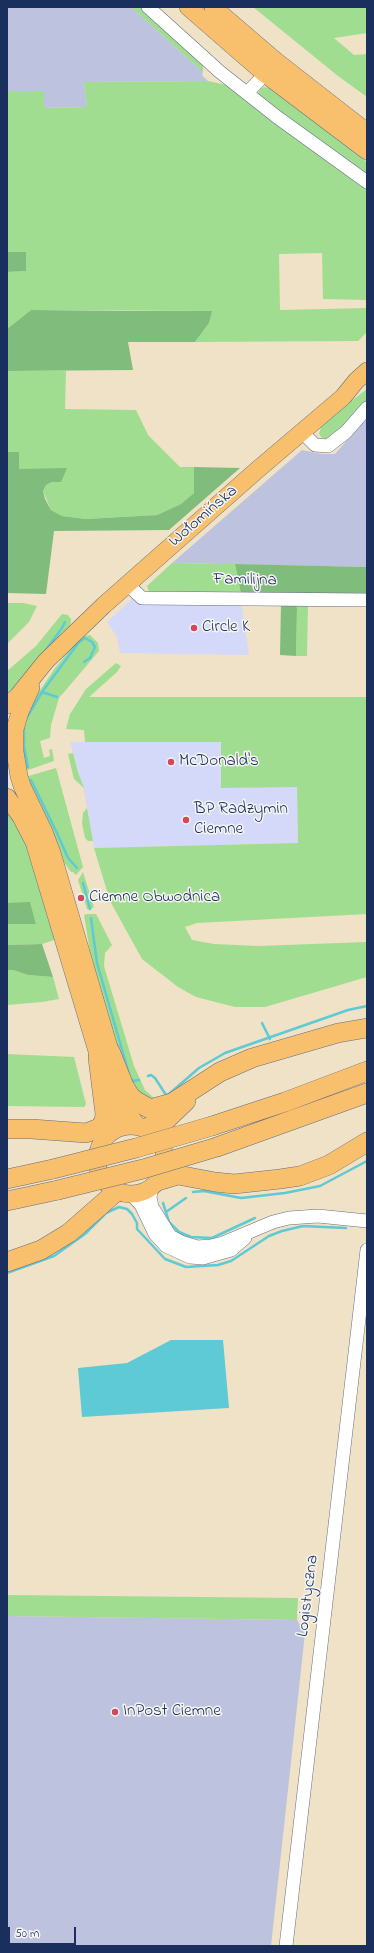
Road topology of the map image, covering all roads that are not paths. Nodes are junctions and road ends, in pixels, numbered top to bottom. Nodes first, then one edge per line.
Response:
1 (148, 7) edge
2 (188, 7) edge
3 (213, 7) edge
4 (276, 61) junction
5 (265, 74) junction
6 (247, 93) junction
7 (367, 132) edge
8 (367, 151) edge
9 (367, 182) edge
10 (367, 371) edge
11 (367, 384) edge
12 (343, 397) junction
13 (367, 408) edge
14 (302, 432) junction
15 (128, 584) junction
16 (367, 600) edge
17 (68, 640) junction
18 (32, 688) junction
19 (7, 705) edge
20 (7, 721) edge
21 (7, 777) edge
22 (7, 797) edge
23 (35, 816) junction
24 (367, 1028) edge
25 (104, 1054) junction
26 (367, 1071) edge
27 (202, 1084) junction
28 (367, 1093) edge
29 (141, 1127) junction
30 (7, 1129) edge
31 (43, 1130) junction
32 (109, 1134) junction
33 (367, 1142) edge
34 (7, 1179) edge
35 (155, 1184) junction
36 (124, 1192) junction
37 (7, 1201) edge
38 (367, 1221) edge
39 (254, 1231) junction
40 (367, 1250) edge
41 (7, 1262) edge
42 (286, 1946) edge

1 - 6 street
2 - 5 main road
3 - 4 main road
4 - 5 street
4 - 7 main road
5 - 6 street
5 - 8 main road
6 - 9 street
10 - 12 main road, Wołomińska
11 - 12 main road, Wołomińska
12 - 14 main road, Wołomińska
13 - 14 street
14 - 15 main road, Wołomińska
15 - 16 street, Familijna
15 - 17 main road, Wołomińska
17 - 18 main road, Wołomińska
17 - 19 main road, Wołomińska
18 - 20 main road, Wołomińska
18 - 23 main road
21 - 23 main road
22 - 25 main road
23 - 25 main road
24 - 27 highway
25 - 27 highway
25 - 29 main road
25 - 31 highway
25 - 32 main road
26 - 34 highway, bridge
27 - 29 highway
28 - 37 highway, bridge
29 - 32 main road
29 - 35 main road
30 - 31 highway
31 - 32 highway
32 - 36 main road
33 - 35 highway
35 - 36 main road
35 - 39 street
36 - 39 street
36 - 41 highway
38 - 39 street
40 - 42 street, Logistyczna

